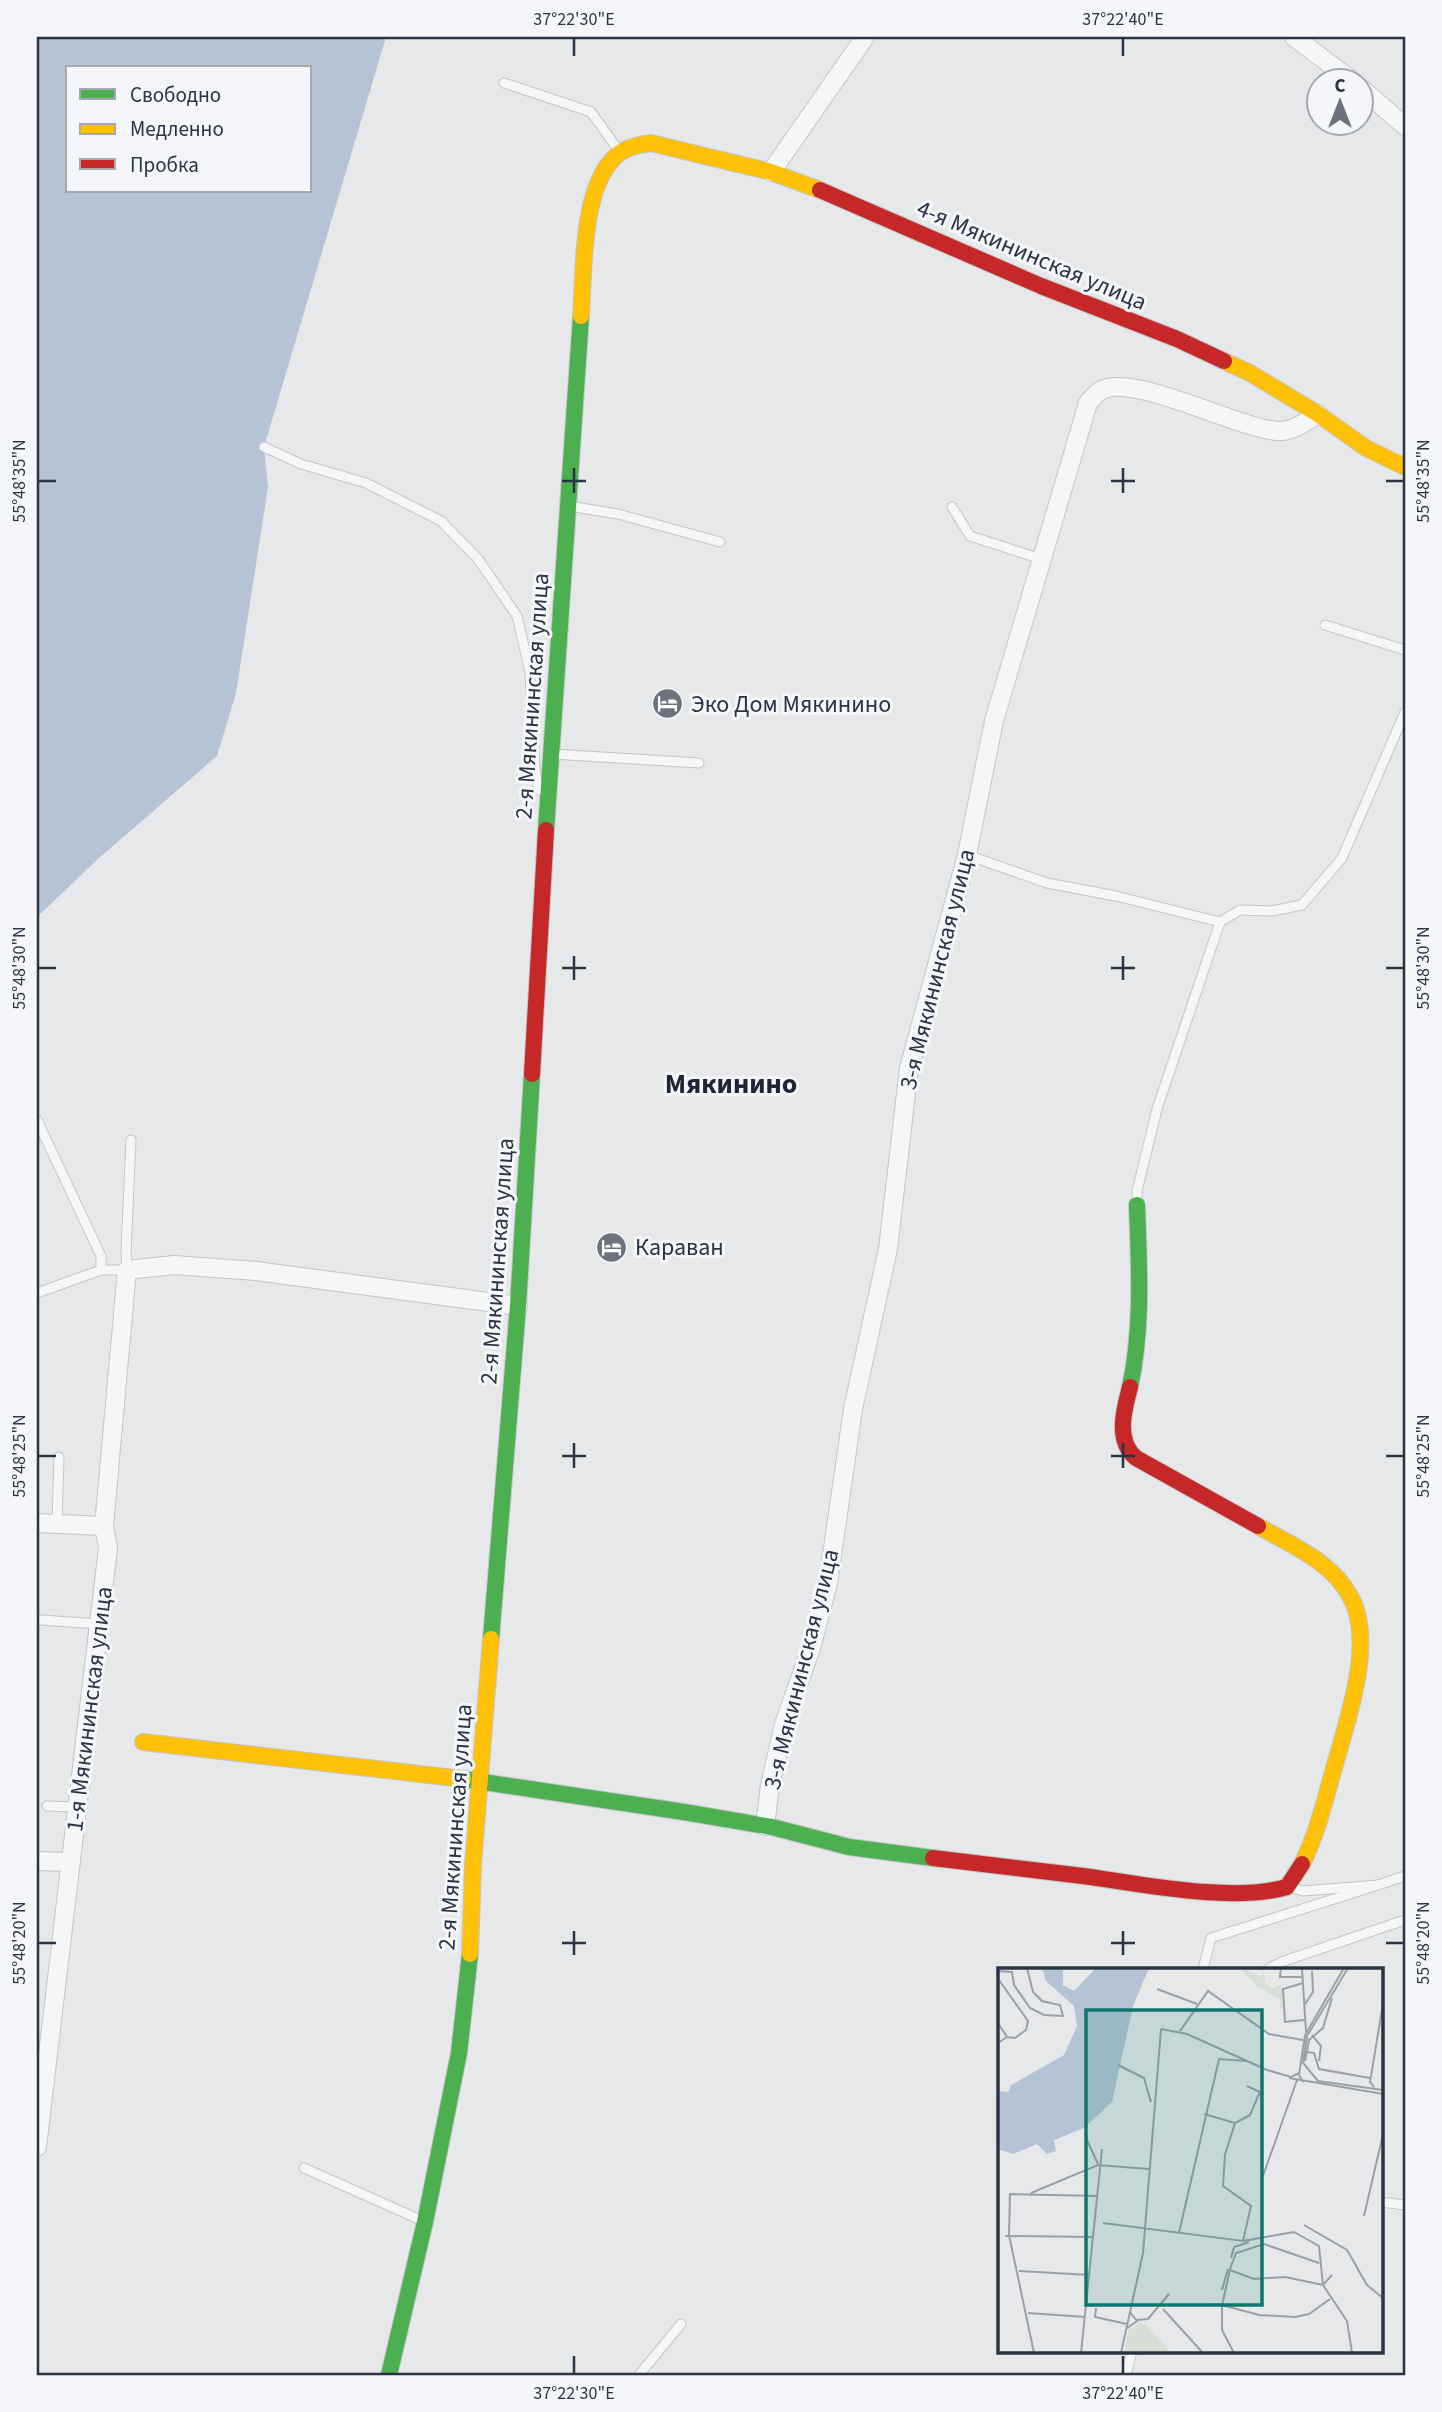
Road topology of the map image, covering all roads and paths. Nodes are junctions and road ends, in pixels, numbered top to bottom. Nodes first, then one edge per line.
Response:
1 (865, 37) edge
2 (1294, 37) edge
3 (1332, 66) edge
4 (504, 83) dead end
5 (1376, 101) edge
6 (1405, 126) edge
7 (620, 152) junction
8 (771, 172) junction
9 (1318, 414) junction
10 (264, 447) dead end
11 (1405, 467) edge
12 (567, 505) junction
13 (952, 507) dead end
14 (720, 542) dead end
15 (1041, 559) junction
16 (1325, 625) dead end
17 (1405, 650) edge
18 (1405, 712) edge
19 (551, 754) junction
20 (699, 763) dead end
21 (547, 830) junction
22 (967, 855) junction
23 (1220, 922) junction
24 (37, 1120) edge
25 (131, 1140) dead end
26 (1138, 1205) joint
27 (102, 1270) junction
28 (127, 1270) junction
29 (37, 1293) edge
30 (518, 1306) junction
31 (59, 1458) dead end
32 (37, 1523) edge
33 (57, 1524) junction
34 (104, 1526) junction
35 (41, 1620) dead end
36 (99, 1624) junction
37 (143, 1742) dead end
38 (479, 1782) junction
39 (47, 1806) dead end
40 (78, 1807) junction
41 (765, 1826) junction
42 (37, 1861) edge
43 (71, 1862) junction
44 (1405, 1876) edge
45 (1378, 1885) junction
46 (1288, 1887) junction
47 (1405, 1920) edge
48 (1203, 1968) edge
49 (1270, 1968) edge
50 (37, 2147) edge
51 (304, 2168) dead end
52 (1382, 2202) edge
53 (1405, 2205) edge
54 (425, 2222) junction
55 (681, 2324) dead end
56 (1132, 2352) edge
57 (389, 2375) edge
58 (639, 2375) edge
59 (1126, 2375) edge

1 - 8 street
2 - 3 street
4 - 7 lane
5 - 6 street
7 - 8 street, 4-я Мякининская улица
7 - 12 street, 2-я Мякининская улица
8 - 9 street, 4-я Мякининская улица
9 - 11 street, 4-я Мякининская улица
9 - 15 street, 3-я Мякининская улица
10 - 21 lane
12 - 14 lane
12 - 19 street, 2-я Мякининская улица
13 - 15 lane
15 - 22 street, 3-я Мякининская улица
16 - 17 lane
18 - 23 lane
19 - 20 lane
19 - 21 street, 2-я Мякининская улица
21 - 30 street, 2-я Мякининская улица
22 - 23 lane
22 - 41 street, 3-я Мякининская улица
23 - 26 lane
24 - 27 lane
25 - 28 lane
26 - 46 street
27 - 28 lane
27 - 29 lane
28 - 30 street
28 - 34 street, 1-я Мякининская улица
30 - 38 street, 2-я Мякининская улица
31 - 33 lane
32 - 33 street
33 - 34 street
34 - 36 street, 1-я Мякининская улица
35 - 36 lane
36 - 40 street, 1-я Мякининская улица
37 - 38 street
38 - 41 street
38 - 54 street, 2-я Мякининская улица
39 - 40 lane
40 - 43 street, 1-я Мякининская улица
41 - 46 street
42 - 43 street
43 - 50 street, 1-я Мякининская улица
44 - 45 lane
45 - 46 lane
45 - 48 lane
47 - 49 lane
51 - 54 lane
52 - 53 lane
54 - 57 street, 2-я Мякининская улица
55 - 58 lane
56 - 59 lane

